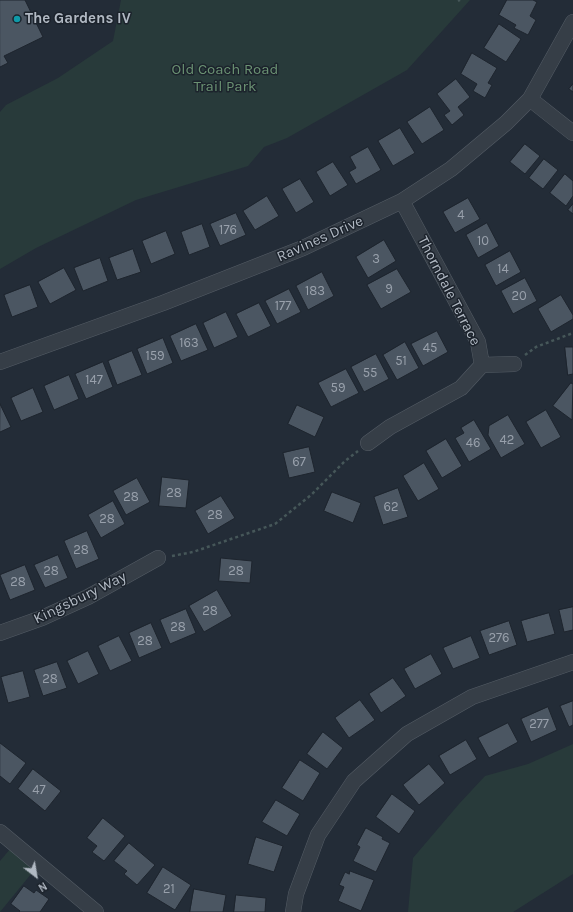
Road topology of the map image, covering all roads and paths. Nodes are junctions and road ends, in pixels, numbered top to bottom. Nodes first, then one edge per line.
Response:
1 (573, 22) edge
2 (530, 99) junction
3 (573, 133) edge
4 (402, 201) junction
5 (573, 333) edge
6 (0, 362) edge
7 (514, 364) joint
8 (482, 365) junction
9 (368, 443) joint
10 (158, 558) joint
11 (0, 633) edge
12 (573, 662) edge
13 (0, 832) edge
14 (96, 912) edge
15 (293, 912) edge

1 - 2 street, Ravines Drive
2 - 3 street
2 - 4 street, Ravines Drive
4 - 6 street, Ravines Drive
4 - 8 street, Thorndale Terrace
5 - 7 path
7 - 8 street
8 - 9 street, Thorndale Terrace
9 - 10 path
10 - 11 street, Kingsbury Way
12 - 15 street
13 - 14 street

